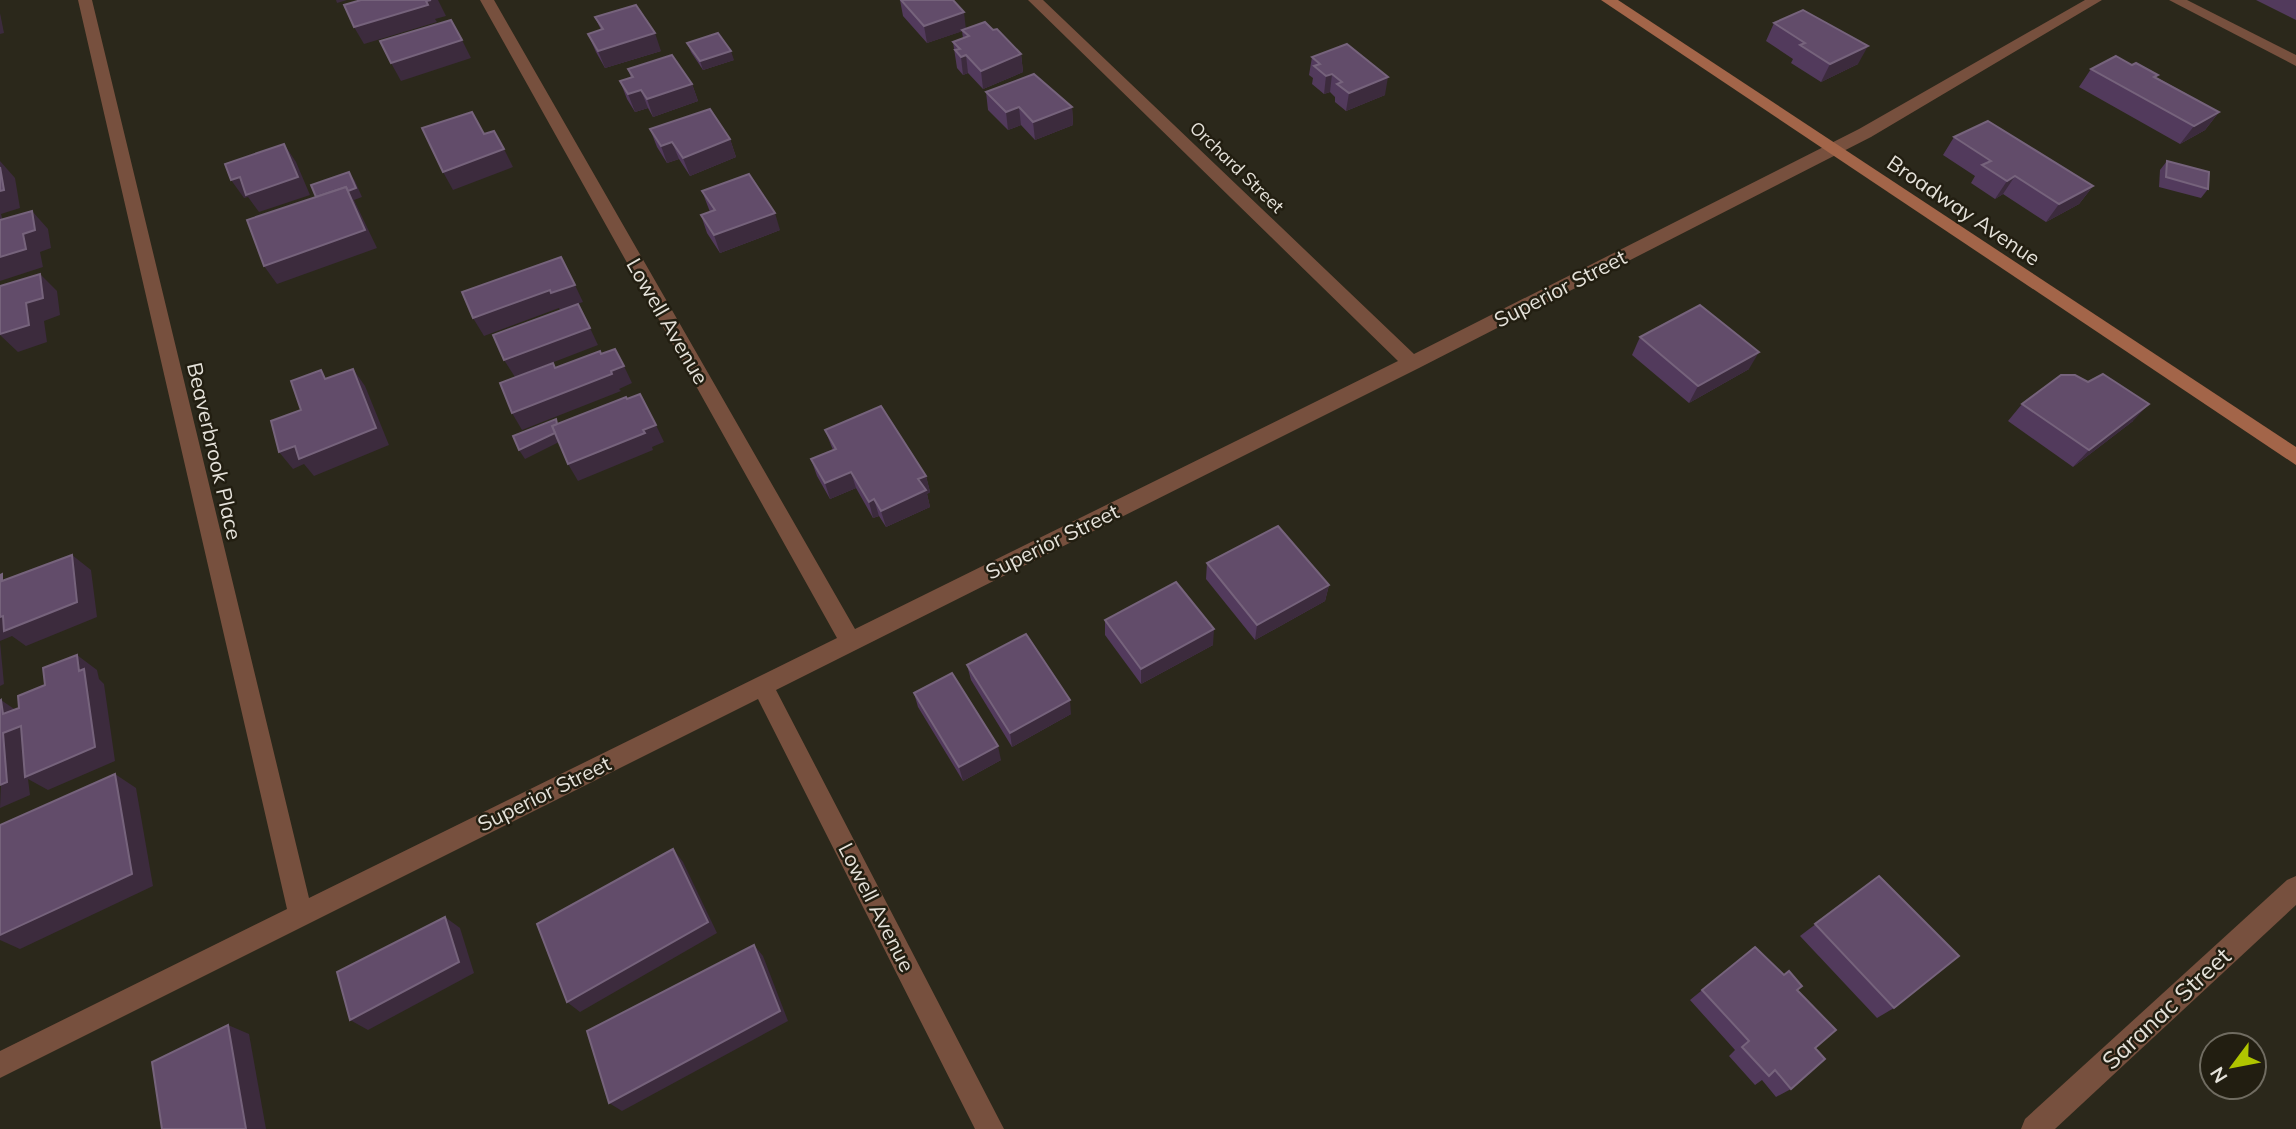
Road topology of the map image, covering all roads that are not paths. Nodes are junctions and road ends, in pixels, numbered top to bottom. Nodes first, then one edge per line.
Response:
1 (85, 0) edge
2 (486, 0) edge
3 (1035, 0) edge
4 (1608, 0) edge
5 (2095, 0) edge
6 (2176, 0) edge
7 (2296, 61) edge
8 (1832, 149) junction
9 (1412, 363) junction
10 (2296, 457) edge
11 (850, 641) junction
12 (763, 685) junction
13 (2296, 888) edge
14 (300, 913) junction
15 (0, 1065) edge
16 (990, 1129) edge
17 (2035, 1129) edge

1 - 14 street, Beaverbrook Place
2 - 11 street, Lowell Avenue
3 - 9 street, Orchard Street
4 - 8 street, Broadway Avenue
5 - 8 street, Superior Street
6 - 7 street
8 - 9 street, Superior Street
8 - 10 street, Broadway Avenue
9 - 11 street, Superior Street
11 - 12 street, Superior Street
12 - 14 street, Superior Street
12 - 16 street, Lowell Avenue
13 - 17 street, Saranac Street
14 - 15 street, Superior Street

